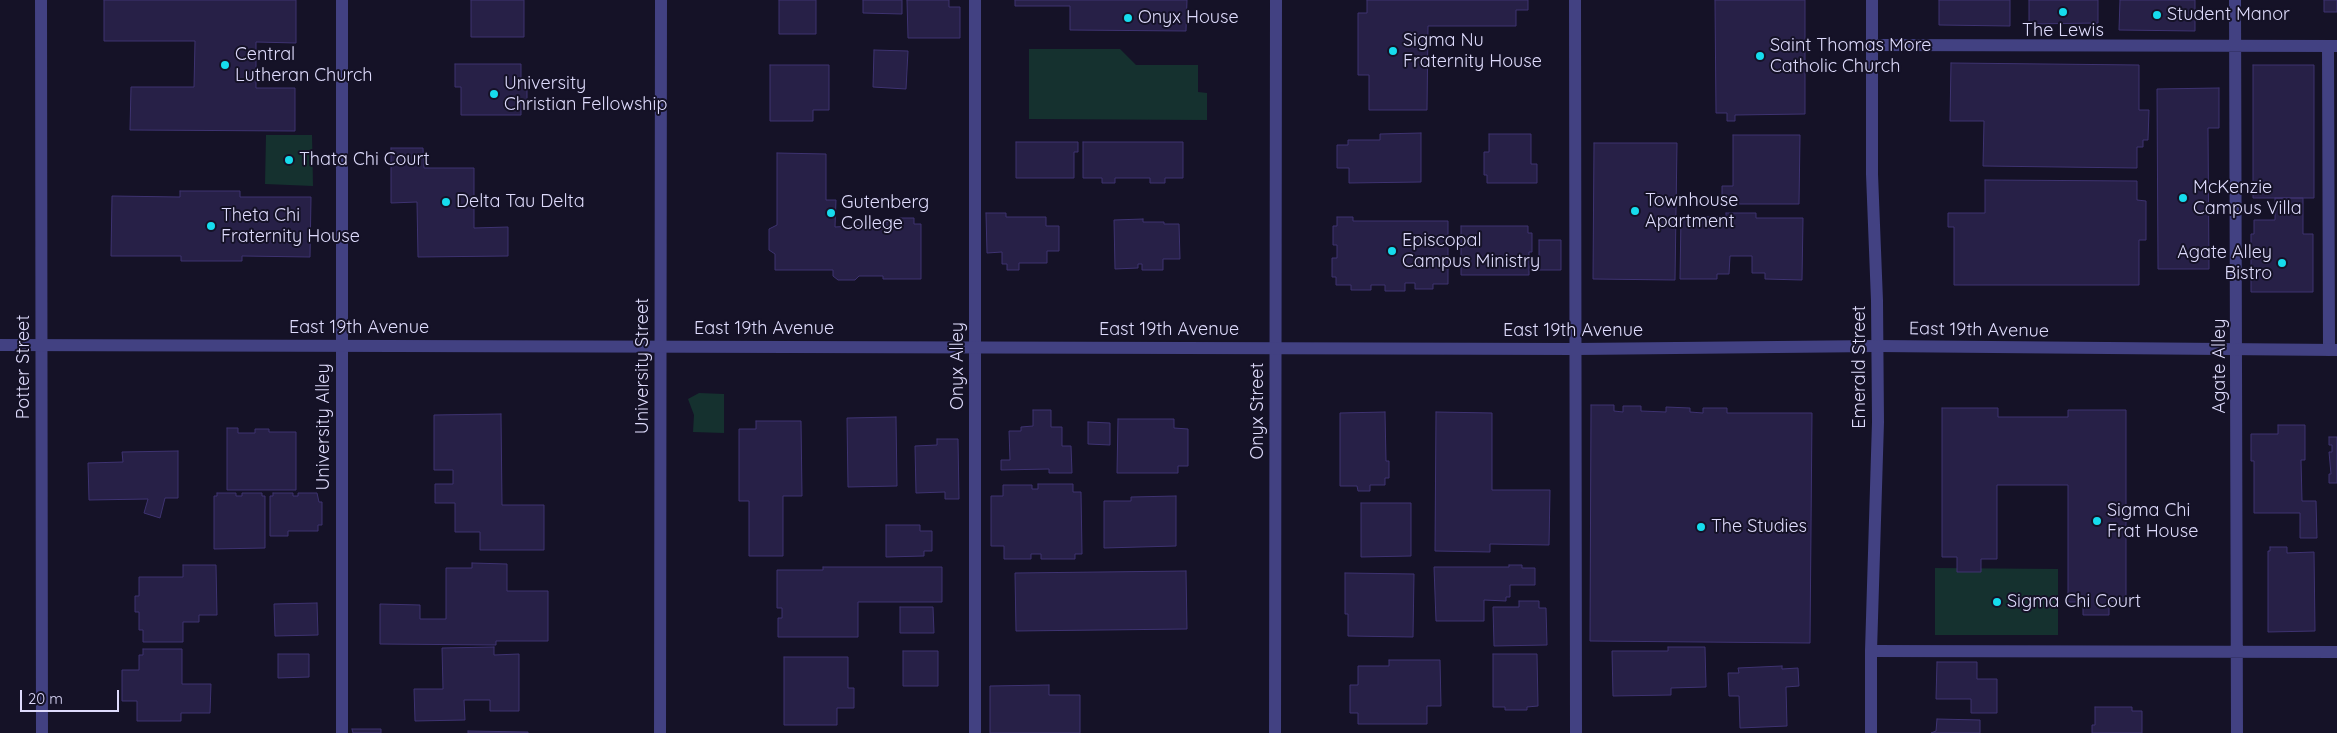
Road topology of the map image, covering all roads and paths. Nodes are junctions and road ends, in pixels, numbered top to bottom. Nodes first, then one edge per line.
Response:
1 (41, 0) edge
2 (342, 0) edge
3 (661, 0) edge
4 (975, 0) edge
5 (1276, 0) edge
6 (1575, 0) edge
7 (1872, 0) edge
8 (2235, 0) edge
9 (1872, 44) junction
10 (2236, 46) junction
11 (2333, 46) edge
12 (0, 345) edge
13 (42, 345) junction
14 (342, 346) junction
15 (660, 346) junction
16 (1877, 346) junction
17 (976, 347) junction
18 (1276, 348) junction
19 (1576, 348) junction
20 (2237, 350) junction
21 (2333, 350) edge
22 (1871, 651) junction
23 (2237, 652) junction
24 (2337, 652) edge
25 (42, 733) edge
26 (342, 733) edge
27 (660, 733) edge
28 (976, 733) edge
29 (1275, 733) edge
30 (1576, 733) edge
31 (1871, 733) edge
32 (2236, 733) edge

1 - 13 street, Potter Street
2 - 14 street, University Alley
3 - 15 street, University Street
4 - 17 street, Onyx Alley
5 - 18 street, Onyx Street
6 - 19 street
7 - 9 street, Emerald Street
8 - 10 street, Agate Alley
9 - 10 street
9 - 16 street, Emerald Street
10 - 11 street
10 - 20 street, Agate Alley
11 - 21 street
12 - 13 street, East 19th Avenue
13 - 14 street, East 19th Avenue
13 - 25 street, Potter Street
14 - 15 street, East 19th Avenue
14 - 26 street, University Alley
15 - 17 street, East 19th Avenue
15 - 27 street, University Street
16 - 19 street, East 19th Avenue
16 - 20 street, East 19th Avenue
16 - 22 street, Emerald Street
17 - 18 street, East 19th Avenue
17 - 28 street, Onyx Alley
18 - 19 street, East 19th Avenue
18 - 29 street, Onyx Street
19 - 30 street
20 - 21 street, East 19th Avenue
20 - 23 street, Agate Alley
22 - 23 street
22 - 31 street, Emerald Street
23 - 24 street
23 - 32 street, Agate Alley

